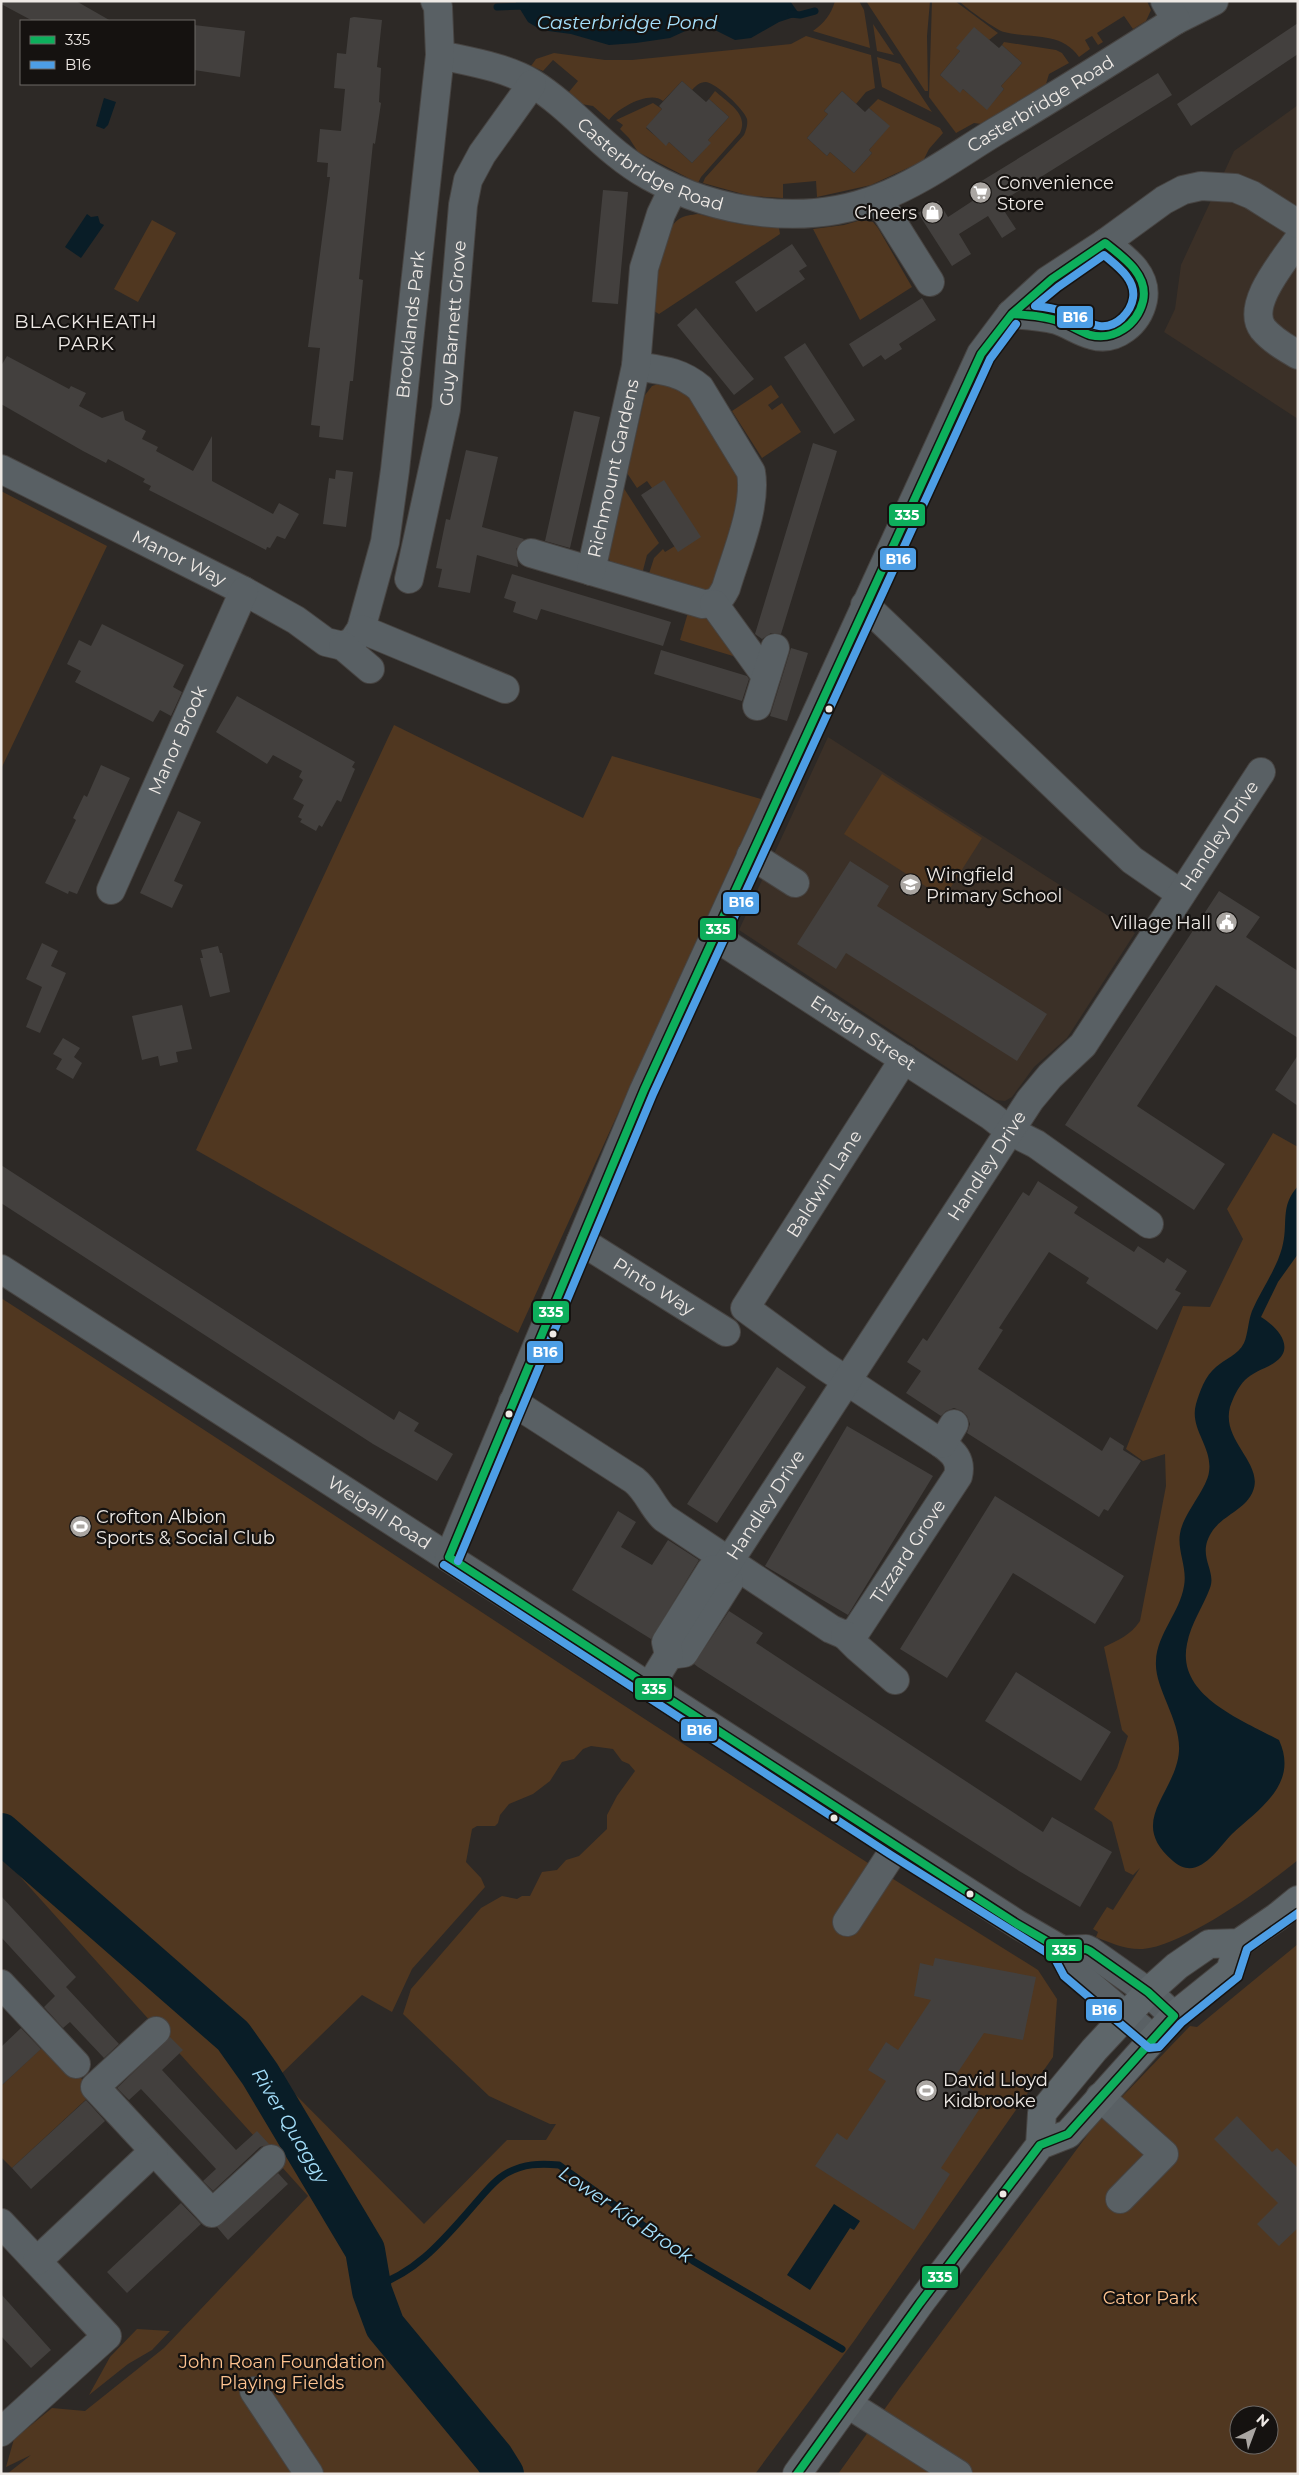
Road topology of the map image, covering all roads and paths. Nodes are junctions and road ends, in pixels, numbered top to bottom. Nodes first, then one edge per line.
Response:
1 (435, 1) edge
2 (1214, 1) edge
3 (1171, 11) edge
4 (440, 55) junction
5 (532, 84) junction
6 (673, 189) junction
7 (878, 199) junction
8 (1298, 224) edge
9 (1298, 240) edge
10 (1105, 243) junction
11 (930, 282) dead end
12 (1011, 314) junction
13 (1298, 355) edge
14 (636, 366) junction
15 (1, 469) edge
16 (531, 553) dead end
17 (591, 571) junction
18 (410, 579) dead end
19 (244, 590) junction
20 (714, 604) junction
21 (865, 605) junction
22 (352, 639) junction
23 (775, 648) dead end
24 (370, 669) dead end
25 (766, 676) junction
26 (505, 689) dead end
27 (757, 706) dead end
28 (1260, 772) dead end
29 (751, 854) junction
30 (795, 883) dead end
31 (111, 890) dead end
32 (1181, 894) junction
33 (714, 936) junction
34 (904, 1059) junction
35 (1010, 1131) junction
36 (1149, 1224) dead end
37 (581, 1241) junction
38 (1, 1269) edge
39 (745, 1308) joint
40 (726, 1332) dead end
41 (848, 1381) junction
42 (512, 1402) junction
43 (449, 1557) junction
44 (727, 1565) junction
45 (846, 1635) junction
46 (895, 1680) dead end
47 (650, 1686) junction
48 (896, 1847) junction
49 (1298, 1900) edge
50 (848, 1922) dead end
51 (1238, 1943) junction
52 (1062, 1950) junction
53 (1, 1984) edge
54 (1148, 1992) junction
55 (1125, 2015) junction
56 (1174, 2016) junction
57 (156, 2030) dead end
58 (1153, 2039) junction
59 (76, 2064) dead end
60 (1100, 2097) junction
61 (1040, 2145) junction
62 (154, 2151) junction
63 (270, 2159) dead end
64 (1120, 2199) dead end
65 (1, 2222) edge
66 (37, 2261) junction
67 (254, 2391) dead end
68 (848, 2404) junction
69 (1, 2432) edge
70 (310, 2474) edge
71 (798, 2474) edge
72 (958, 2474) edge

1 - 4 street, Brooklands Park
2 - 3 street, Casterbridge Road
3 - 7 street, Casterbridge Road
4 - 5 street, Casterbridge Road
4 - 22 street, Brooklands Park
5 - 6 street, Casterbridge Road
5 - 18 street, Guy Barnett Grove
6 - 7 street, Casterbridge Road
6 - 14 street, Richmount Gardens
7 - 11 street
8 - 10 street
9 - 13 street
10 - 12 street
10 - 12 street
12 - 21 street
14 - 17 street, Richmount Gardens
14 - 20 street, Richmount Gardens
15 - 19 street, Manor Way
16 - 17 street, Richmount Gardens
17 - 20 street, Richmount Gardens
19 - 22 street, Manor Way
19 - 31 street, Manor Brook
20 - 25 street
21 - 29 street
21 - 32 street
22 - 24 street
22 - 26 street, Manor Way
23 - 25 street
25 - 27 street
28 - 32 street, Handley Drive
29 - 30 street
29 - 33 street
32 - 35 street, Handley Drive
33 - 34 street, Ensign Street
33 - 37 street
34 - 35 street, Ensign Street
34 - 39 street, Baldwin Lane
35 - 36 street, Ensign Street
35 - 41 street, Handley Drive
37 - 40 street, Pinto Way
37 - 42 street
38 - 43 street, Weigall Road
39 - 41 street, Tizzard Grove
41 - 44 street, Handley Drive
41 - 45 street, Tizzard Grove
42 - 43 street
42 - 44 street
43 - 47 street, Weigall Road
44 - 45 street
44 - 47 street, Handley Drive
45 - 46 street
47 - 48 street, Weigall Road
48 - 50 street
48 - 52 street, Weigall Road
49 - 51 highway
51 - 54 highway
51 - 56 highway
52 - 54 street
52 - 55 street, Weigall Road
53 - 59 street
54 - 55 highway
54 - 56 street
55 - 58 street, Weigall Road
55 - 61 highway
56 - 58 highway
57 - 62 street
58 - 60 highway
60 - 61 highway
60 - 64 street
61 - 68 highway
62 - 63 street
62 - 66 street
65 - 66 street
66 - 69 street
67 - 70 street
68 - 71 highway
68 - 72 street

